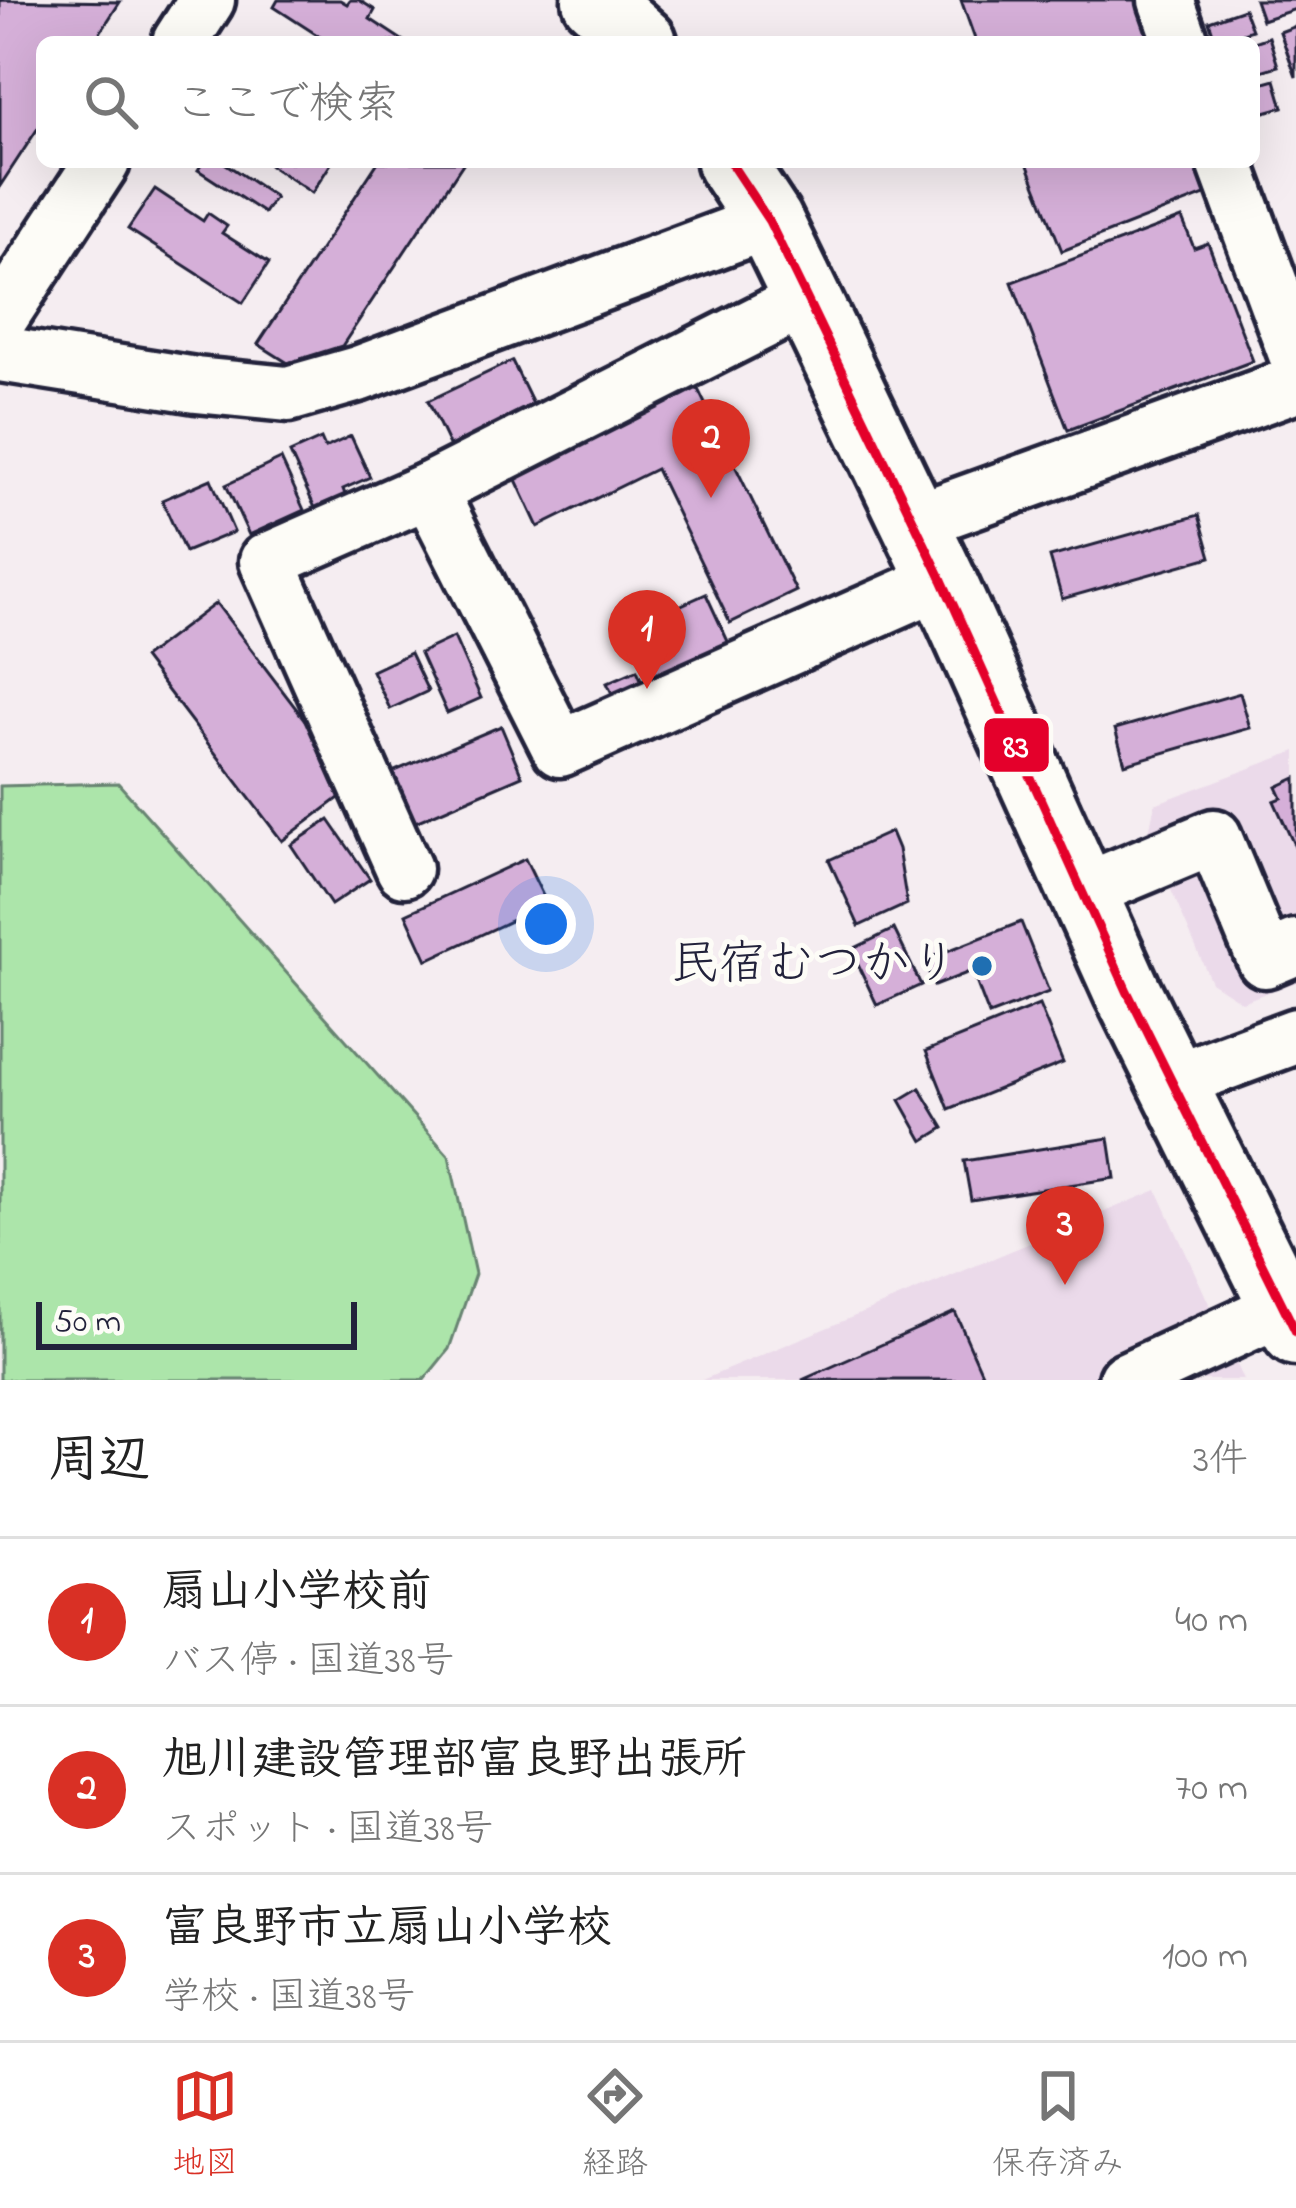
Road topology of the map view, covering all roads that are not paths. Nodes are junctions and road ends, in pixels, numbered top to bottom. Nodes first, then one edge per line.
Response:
1 (1166, 0) edge
2 (1179, 36) edge
3 (98, 168) edge
4 (734, 168) edge
5 (1228, 168) edge
6 (769, 220) junction
7 (807, 299) junction
8 (0, 318) edge
9 (0, 354) edge
10 (1296, 354) edge
11 (1296, 384) edge
12 (429, 490) junction
13 (928, 551) junction
14 (404, 869) dead end
15 (1082, 892) junction
16 (1296, 947) edge
17 (1296, 1036) edge
18 (1172, 1082) junction
19 (1290, 1320) edge
20 (1126, 1380) edge

1 - 2 street
3 - 8 street
4 - 6 highway
5 - 10 street
6 - 7 highway
6 - 9 street
7 - 12 street
7 - 13 highway
11 - 13 street
12 - 13 street
12 - 14 street
13 - 15 highway
15 - 16 street
15 - 18 highway
17 - 18 street
18 - 19 highway
19 - 20 street

